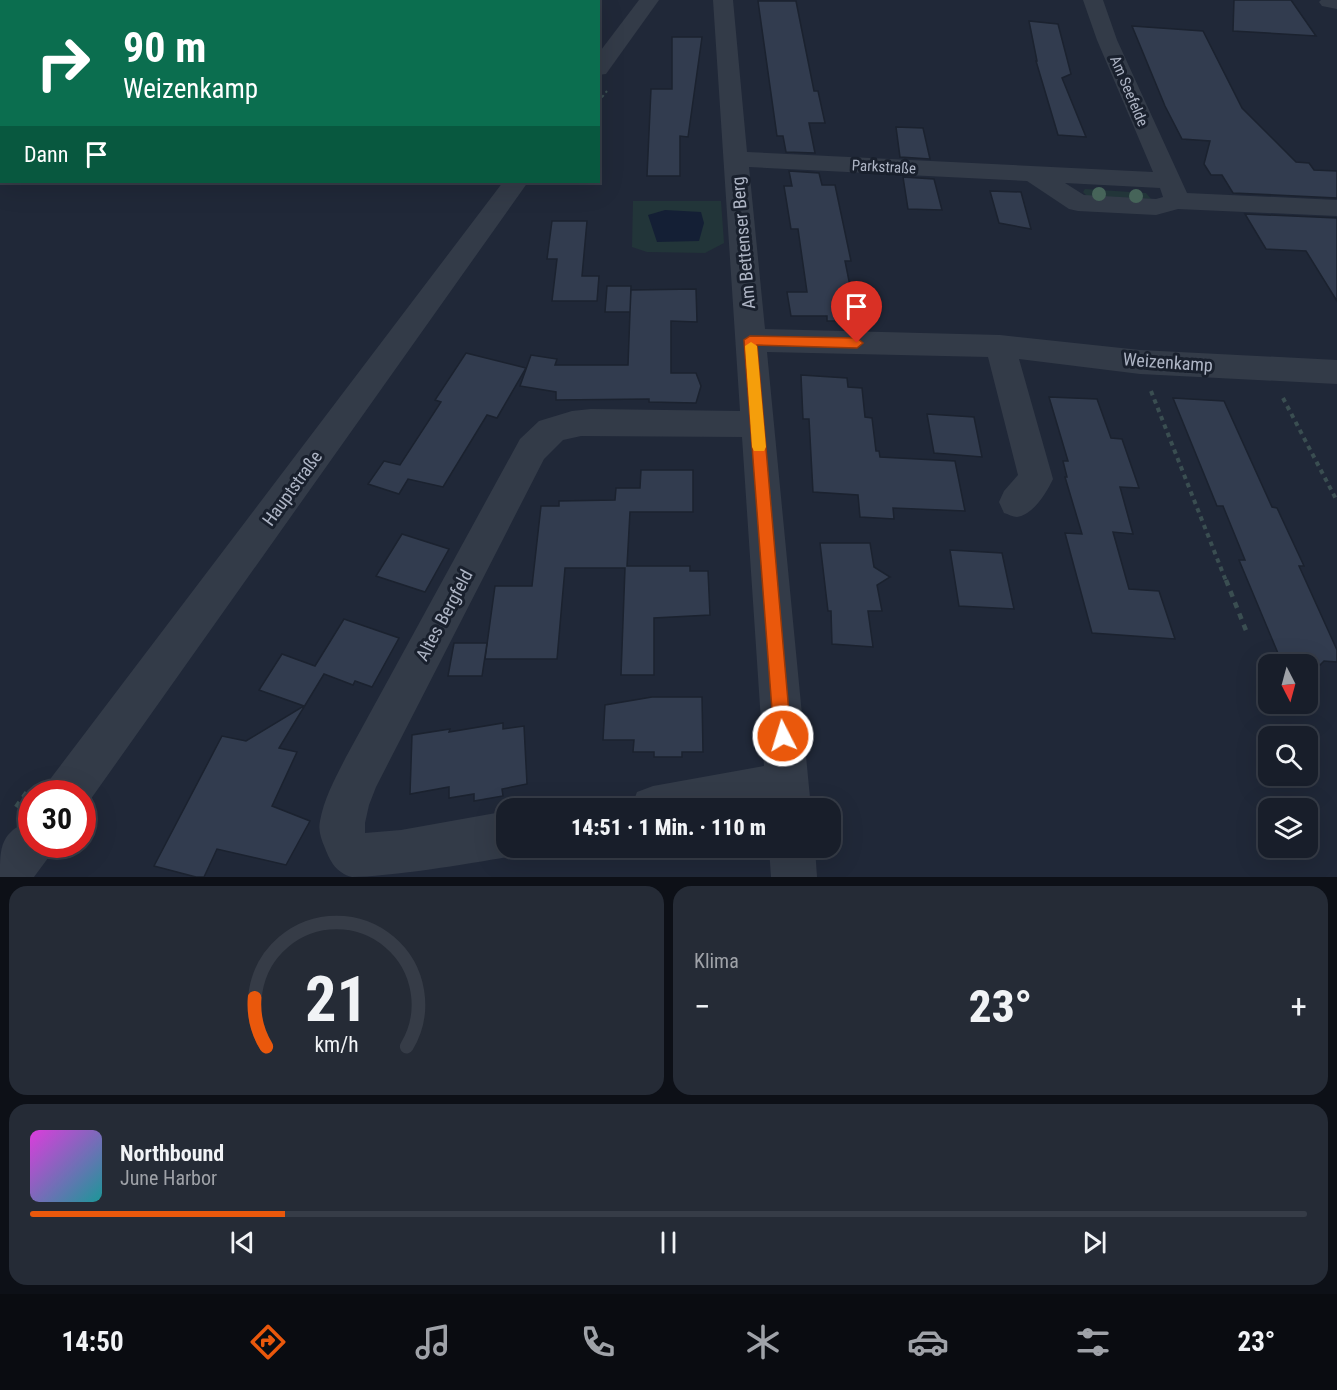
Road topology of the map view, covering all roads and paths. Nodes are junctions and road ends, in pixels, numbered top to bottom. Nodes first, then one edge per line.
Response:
1 (649, 0) edge
2 (723, 0) edge
3 (1093, 0) edge
4 (600, 66) edge
5 (736, 159) junction
6 (515, 183) edge
7 (1173, 191) junction
8 (1337, 208) edge
9 (750, 340) junction
10 (1000, 346) junction
11 (1140, 362) junction
12 (1267, 368) junction
13 (1337, 372) edge
14 (757, 424) junction
15 (1337, 501) edge
16 (1016, 502) dead end
17 (1247, 633) dead end
18 (77, 780) edge
19 (788, 796) edge
20 (766, 798) edge
21 (496, 836) edge
22 (20, 858) edge
23 (793, 858) edge
24 (6, 877) edge
25 (794, 877) edge

1 - 4 street
2 - 5 street, Am Bettenser Berg
3 - 7 street, Am Seefelde
5 - 7 street, Parkstraße
5 - 9 street, Am Bettenser Berg
6 - 18 street, Hauptstraße
7 - 8 street, Parkstraße
9 - 10 street, Weizenkamp
9 - 14 street, Am Bettenser Berg
10 - 11 street, Weizenkamp
10 - 16 street
11 - 12 street, Weizenkamp
11 - 17 path
12 - 13 street, Weizenkamp
12 - 15 path
14 - 19 street, Am Bettenser Berg
14 - 21 street, Altes Bergfeld
19 - 20 street
22 - 24 street
23 - 25 street

